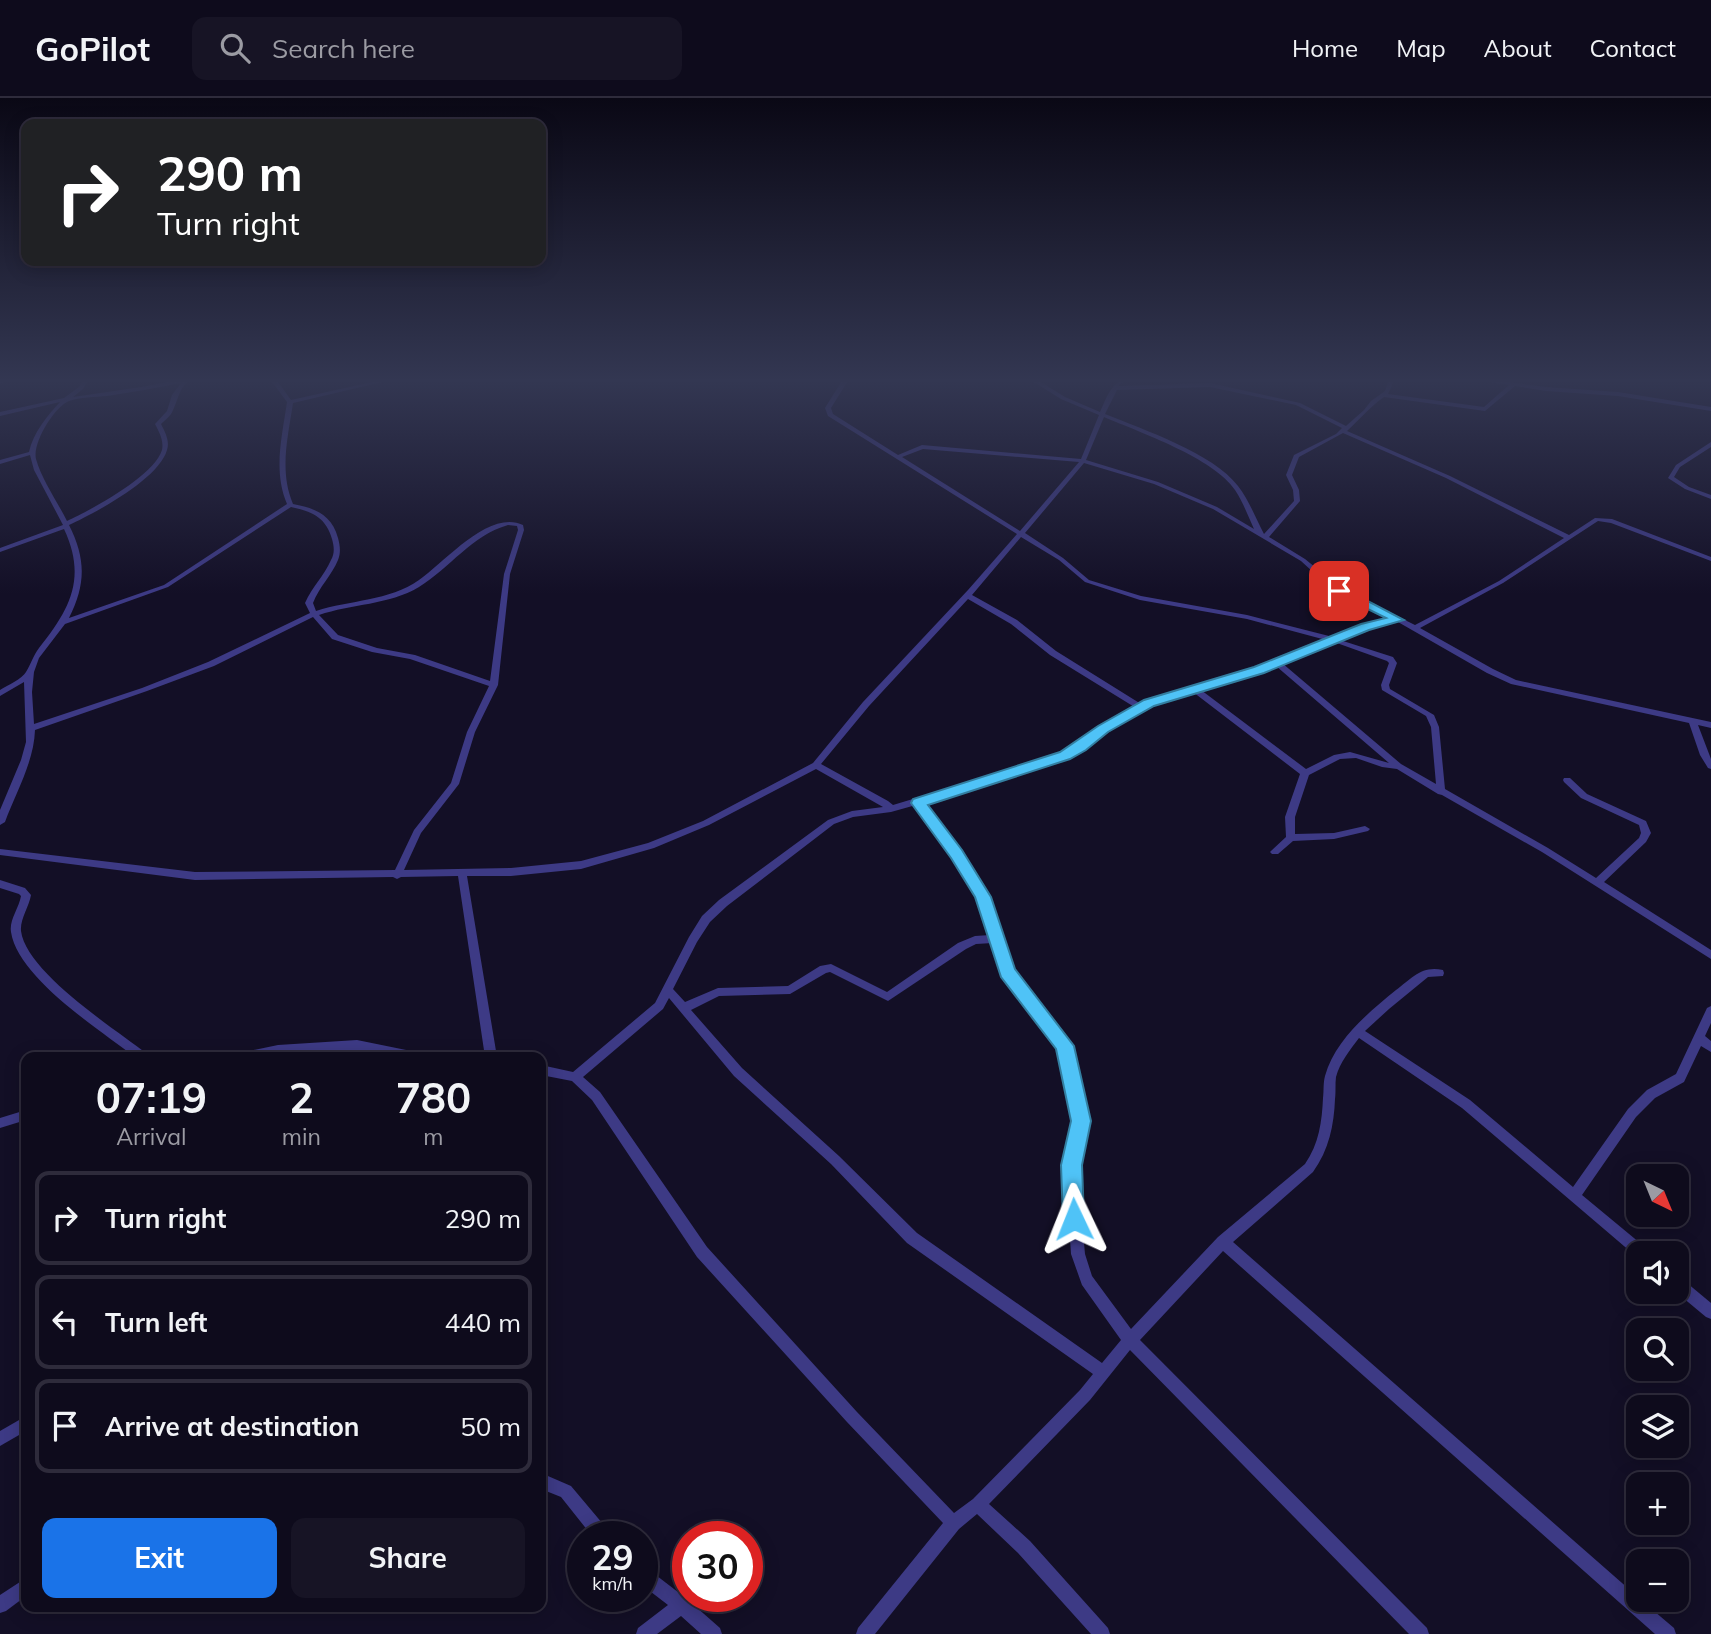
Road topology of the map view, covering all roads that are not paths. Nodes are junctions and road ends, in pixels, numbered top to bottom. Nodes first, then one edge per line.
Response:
1 (165, 451) edge
2 (283, 451) edge
3 (888, 451) edge
4 (913, 451) edge
5 (964, 451) edge
6 (1087, 451) edge
7 (1184, 451) edge
8 (1306, 451) edge
9 (1390, 451) edge
10 (1701, 451) joint
11 (32, 453) joint
12 (1711, 454) edge
13 (898, 457) junction
14 (0, 461) edge
15 (1083, 461) junction
16 (1711, 497) edge
17 (290, 505) junction
18 (66, 525) junction
19 (1019, 535) junction
20 (1263, 536) junction
21 (1568, 537) junction
22 (0, 551) edge
23 (1711, 559) edge
24 (968, 596) junction
25 (314, 614) junction
26 (1398, 620) junction
27 (62, 622) junction
28 (1415, 628) junction
29 (1334, 640) junction
30 (1277, 663) junction
31 (29, 675) junction
32 (494, 685) junction
33 (1194, 689) junction
34 (0, 694) edge
35 (1140, 707) junction
36 (1693, 722) junction
37 (1711, 725) edge
38 (31, 728) junction
39 (816, 765) junction
40 (1398, 766) junction
41 (1711, 766) edge
42 (1305, 773) junction
43 (1567, 780) dead end
44 (1441, 792) junction
45 (919, 803) junction
46 (891, 810) junction
47 (0, 822) edge
48 (1365, 829) dead end
49 (1291, 838) junction
50 (0, 852) edge
51 (1275, 852) dead end
52 (462, 873) junction
53 (397, 874) junction
54 (1597, 883) junction
55 (0, 884) edge
56 (995, 939) junction
57 (1711, 955) edge
58 (1439, 973) dead end
59 (668, 991) junction
60 (684, 1008) junction
61 (1711, 1011) edge
62 (1359, 1032) junction
63 (1700, 1039) junction
64 (1711, 1047) edge
65 (137, 1052) edge
66 (268, 1052) edge
67 (391, 1052) edge
68 (490, 1052) edge
69 (546, 1071) edge
70 (576, 1077) junction
71 (21, 1117) edge
72 (0, 1123) edge
73 (1574, 1196) junction
74 (1627, 1241) edge
75 (1223, 1242) junction
76 (1689, 1294) edge
77 (1711, 1312) edge
78 (1130, 1339) junction
79 (1103, 1373) junction
80 (21, 1426) edge
81 (0, 1439) edge
82 (546, 1483) edge
83 (978, 1504) junction
84 (591, 1521) edge
85 (953, 1523) junction
86 (658, 1587) edge
87 (21, 1590) edge
88 (672, 1598) edge
89 (0, 1605) edge
90 (672, 1612) edge
91 (689, 1612) edge
92 (644, 1634) edge
93 (714, 1634) edge
94 (864, 1634) edge
95 (1102, 1634) edge
96 (1421, 1634) edge
97 (1668, 1634) edge

1 - 18 street
2 - 17 street
3 - 13 street
4 - 13 street
5 - 15 street
6 - 15 street
7 - 20 street
8 - 20 street
9 - 21 street
10 - 12 street
10 - 16 street
11 - 14 street
11 - 18 street
13 - 19 street
15 - 19 street
15 - 20 street
17 - 25 street
17 - 27 street
18 - 22 street
18 - 27 street
19 - 24 street
19 - 29 street
20 - 26 street
21 - 23 street
21 - 28 street
24 - 35 street
24 - 39 street
25 - 32 street
25 - 32 street
25 - 38 street
26 - 28 street
26 - 29 street
27 - 31 street
28 - 36 street
29 - 30 street
29 - 44 street
30 - 33 street
30 - 40 street
31 - 34 street
31 - 38 street
32 - 53 street
33 - 35 street
33 - 42 street
35 - 45 street
36 - 37 street
36 - 41 street
38 - 47 street
39 - 46 street
39 - 52 street
40 - 42 street
40 - 44 street
42 - 49 street
43 - 54 street
44 - 54 street
45 - 46 street
45 - 56 street
46 - 59 street
48 - 49 street
49 - 51 street
50 - 53 street
52 - 53 street
52 - 68 street
54 - 57 street
55 - 65 street
56 - 60 street
56 - 78 street
58 - 62 street
59 - 60 street
59 - 70 street
60 - 79 street
61 - 63 street
62 - 73 street
62 - 75 street
63 - 64 street
63 - 73 street
66 - 67 street
69 - 70 street
70 - 85 street
71 - 72 street
73 - 74 street
75 - 78 street
75 - 97 street
76 - 77 street
78 - 79 street
78 - 96 street
79 - 83 street
80 - 81 street
82 - 84 street
83 - 85 street
83 - 95 street
85 - 94 street
86 - 88 street
87 - 89 street
90 - 92 street
91 - 93 street

